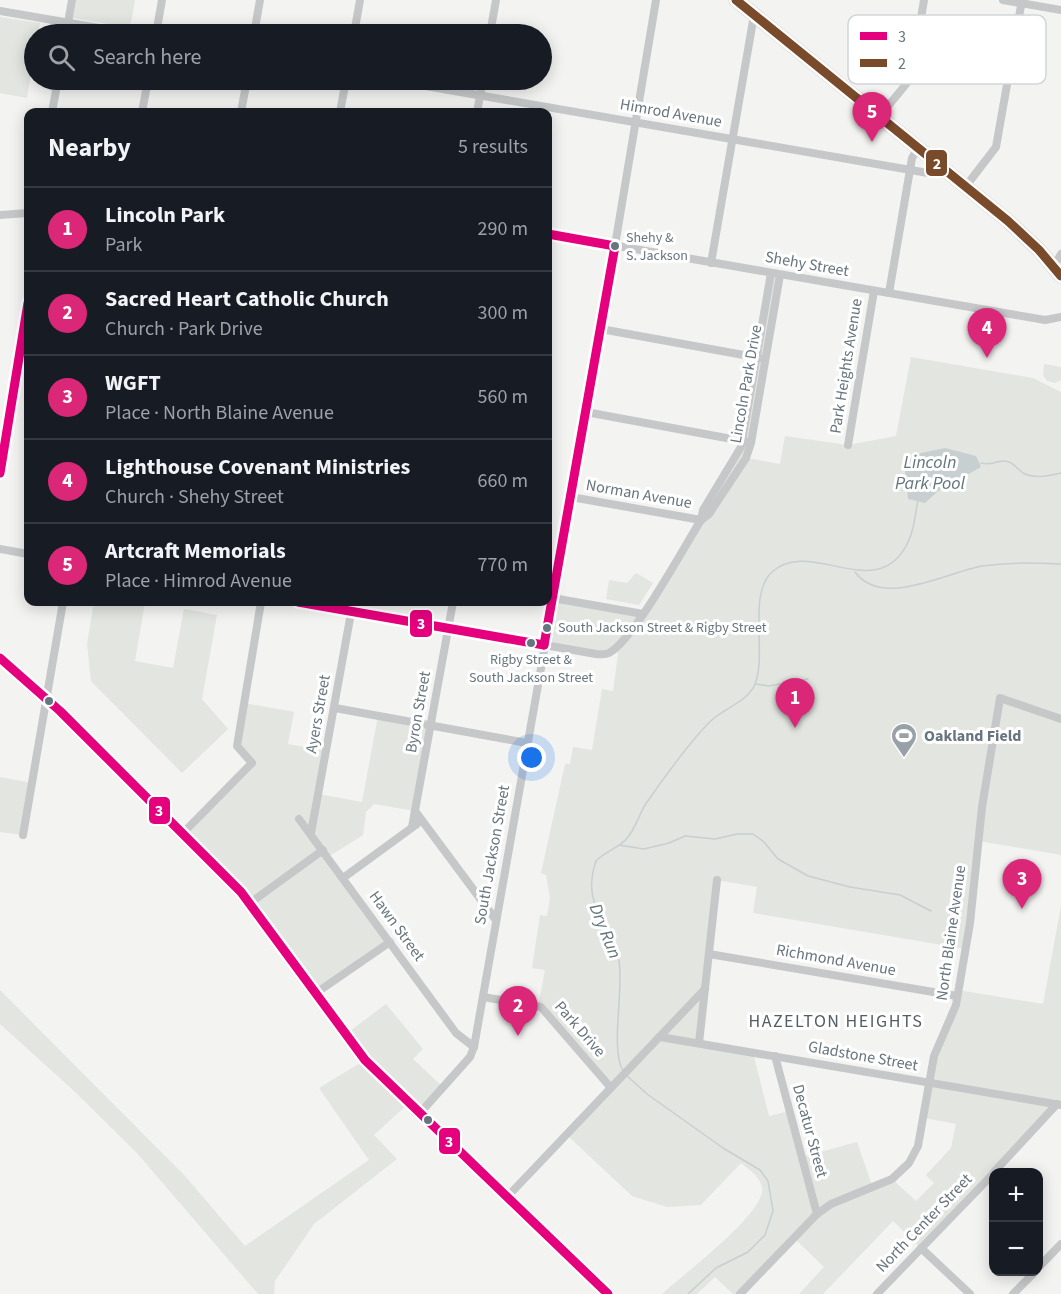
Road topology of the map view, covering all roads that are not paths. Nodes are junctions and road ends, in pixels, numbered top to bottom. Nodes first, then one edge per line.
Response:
1 (72, 0) edge
2 (162, 0) edge
3 (260, 0) edge
4 (360, 0) edge
5 (496, 0) edge
6 (656, 0) edge
7 (736, 0) edge
8 (924, 0) edge
9 (1003, 0) edge
10 (1021, 2) edge
11 (1061, 10) edge
12 (0, 11) edge
13 (754, 15) junction
14 (921, 15) edge
15 (68, 23) junction
16 (74, 24) edge
17 (158, 24) edge
18 (256, 24) edge
19 (356, 24) edge
20 (492, 24) edge
21 (905, 84) edge
22 (1007, 84) edge
23 (56, 90) edge
24 (146, 90) edge
25 (245, 90) edge
26 (344, 90) edge
27 (450, 90) edge
28 (481, 90) edge
29 (480, 95) junction
30 (53, 108) edge
31 (143, 108) edge
32 (242, 108) edge
33 (341, 108) edge
34 (478, 108) edge
35 (880, 116) junction
36 (635, 122) junction
37 (732, 139) junction
38 (918, 148) junction
39 (910, 170) junction
40 (947, 172) junction
41 (966, 186) junction
42 (24, 213) edge
43 (0, 215) edge
44 (552, 235) edge
45 (615, 246) junction
46 (1061, 254) edge
47 (711, 263) junction
48 (1057, 271) edge
49 (776, 274) junction
50 (874, 291) junction
51 (889, 293) junction
52 (1061, 318) edge
53 (24, 327) edge
54 (601, 329) junction
55 (761, 358) junction
56 (586, 412) junction
57 (747, 442) junction
58 (848, 445) dead end
59 (0, 473) edge
60 (571, 496) junction
61 (702, 520) junction
62 (0, 549) edge
63 (24, 553) edge
64 (553, 598) junction
65 (552, 603) edge
66 (62, 606) edge
67 (260, 606) edge
68 (353, 606) edge
69 (452, 606) edge
70 (551, 606) edge
71 (643, 614) junction
72 (448, 628) junction
73 (544, 645) junction
74 (0, 658) edge
75 (46, 699) junction
76 (335, 708) junction
77 (1061, 719) edge
78 (430, 726) junction
79 (527, 743) junction
80 (415, 812) junction
81 (299, 819) dead end
82 (422, 820) junction
83 (412, 827) junction
84 (311, 833) junction
85 (182, 834) junction
86 (23, 835) dead end
87 (323, 850) junction
88 (343, 878) junction
89 (717, 880) dead end
90 (250, 903) junction
91 (496, 920) junction
92 (390, 942) junction
93 (709, 954) junction
94 (705, 989) junction
95 (316, 993) junction
96 (957, 996) junction
97 (483, 997) junction
98 (660, 1037) junction
99 (699, 1043) junction
100 (474, 1047) junction
101 (774, 1056) junction
102 (930, 1083) junction
103 (611, 1088) junction
104 (1059, 1105) edge
105 (420, 1113) junction
106 (999, 1168) edge
107 (989, 1178) edge
108 (507, 1197) junction
109 (817, 1214) junction
110 (1061, 1244) edge
111 (921, 1248) junction
112 (1043, 1263) edge
113 (1031, 1276) edge
114 (608, 1294) edge
115 (740, 1294) edge
116 (877, 1294) edge
117 (970, 1294) edge
118 (1014, 1294) edge

1 - 15 street
2 - 17 street
3 - 18 street
4 - 19 street
5 - 20 street
6 - 36 street, South Jackson Street
7 - 13 highway
8 - 14 street
9 - 10 street
10 - 11 street
12 - 15 street
13 - 35 highway
13 - 37 street
15 - 16 street
21 - 35 street
22 - 41 street
23 - 30 street
24 - 31 street
25 - 32 street
26 - 33 street
27 - 29 street, Himrod Avenue
28 - 29 street
29 - 34 street
29 - 36 street, Himrod Avenue
35 - 38 highway
36 - 37 street, Himrod Avenue
36 - 45 street, South Jackson Street
37 - 39 street, Himrod Avenue
37 - 47 street
38 - 39 street, Park Heights Avenue
38 - 40 highway
39 - 40 street, Himrod Avenue
39 - 51 street, Park Heights Avenue
40 - 41 highway
41 - 48 highway
42 - 43 street
44 - 45 street, Shehy Street
45 - 47 street, Shehy Street
45 - 54 street, South Jackson Street
46 - 48 street
47 - 49 street, Shehy Street
49 - 50 street, Shehy Street
49 - 55 street, Lincoln Park Drive
50 - 51 street, Shehy Street
50 - 58 street, Park Heights Avenue
51 - 52 street, Shehy Street
53 - 59 street
54 - 55 street
54 - 56 street, South Jackson Street
55 - 57 street, Lincoln Park Drive
56 - 57 street
56 - 60 street, South Jackson Street
57 - 61 street, Lincoln Park Drive
60 - 61 street, Norman Avenue
60 - 64 street, South Jackson Street
61 - 71 street, Lincoln Park Drive
62 - 63 street
64 - 65 street, South Jackson Street
64 - 71 street
66 - 75 street
67 - 85 street
68 - 72 street
68 - 76 street, Ayers Street
69 - 72 street, Byron Street
70 - 73 street, South Jackson Street
71 - 73 street, Lincoln Park Drive
72 - 73 street
72 - 78 street, Byron Street
73 - 79 street, South Jackson Street
74 - 75 main road
75 - 85 main road
75 - 86 street
76 - 78 street
76 - 84 street, Ayers Street
77 - 96 street, North Blaine Avenue
78 - 79 street
78 - 80 street, Byron Street
79 - 91 street, South Jackson Street
80 - 82 street
80 - 83 street, Byron Street
81 - 84 street, Hawn Street
82 - 83 street
82 - 91 street
83 - 88 street
84 - 87 street, Hawn Street
85 - 90 main road
87 - 88 street, Hawn Street
87 - 90 street
88 - 92 street, Hawn Street
89 - 93 street
90 - 95 main road
91 - 97 street, South Jackson Street
92 - 95 street
92 - 100 street, Hawn Street
93 - 94 street
93 - 96 street, Richmond Avenue
94 - 98 street
94 - 99 street
95 - 105 main road
96 - 102 street, North Blaine Avenue
97 - 100 street, South Jackson Street
97 - 103 street, Park Drive
98 - 99 street, Gladstone Street
98 - 103 street
99 - 101 street, Gladstone Street
100 - 105 street, South Jackson Street
101 - 102 street, Gladstone Street
101 - 109 street, Decatur Street
102 - 104 street, Gladstone Street
102 - 109 street, North Blaine Avenue
103 - 108 street
104 - 106 street, North Center Street
105 - 108 main road
107 - 111 street, North Center Street
108 - 114 main road
109 - 115 street, North Blaine Avenue
110 - 112 street
111 - 116 street, North Center Street
111 - 117 street
113 - 118 street

